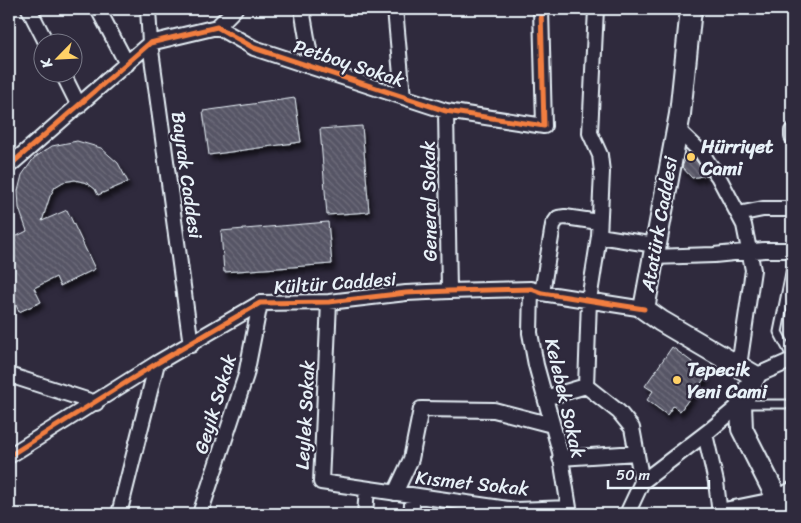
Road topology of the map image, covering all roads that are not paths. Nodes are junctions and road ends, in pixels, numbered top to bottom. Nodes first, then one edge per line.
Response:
1 (29, 9) edge
2 (98, 9) edge
3 (148, 9) edge
4 (235, 9) edge
5 (302, 9) edge
6 (395, 9) edge
7 (541, 9) edge
8 (596, 9) edge
9 (691, 9) edge
10 (217, 27) junction
11 (41, 32) edge
12 (150, 43) junction
13 (127, 64) junction
14 (312, 67) junction
15 (67, 82) edge
16 (403, 96) junction
17 (79, 106) junction
18 (446, 111) junction
19 (677, 130) junction
20 (792, 131) edge
21 (792, 137) edge
22 (9, 147) edge
23 (13, 163) edge
24 (792, 209) edge
25 (738, 214) junction
26 (599, 222) junction
27 (598, 236) junction
28 (792, 250) edge
29 (654, 251) junction
30 (750, 252) junction
31 (792, 263) edge
32 (449, 291) junction
33 (537, 291) junction
34 (589, 300) junction
35 (329, 302) junction
36 (260, 303) junction
37 (644, 309) junction
38 (191, 345) junction
39 (792, 359) edge
40 (157, 364) junction
41 (747, 371) junction
42 (9, 375) edge
43 (586, 386) junction
44 (545, 398) junction
45 (96, 402) junction
46 (741, 404) junction
47 (792, 404) edge
48 (552, 425) junction
49 (705, 434) junction
50 (638, 453) junction
51 (9, 456) edge
52 (560, 458) junction
53 (642, 482) junction
54 (367, 489) junction
55 (403, 494) junction
56 (786, 503) edge
57 (569, 511) edge
58 (119, 514) edge
59 (200, 514) edge
60 (365, 514) edge
61 (411, 514) edge
62 (627, 514) edge
63 (720, 514) edge

1 - 11 street
2 - 13 street
3 - 12 street, Bayrak Caddesi
4 - 10 street
5 - 14 street
6 - 16 street
7 - 18 street, Petboy Sokak
8 - 26 street
9 - 19 main road, Atatürk Caddesi
10 - 12 street
10 - 14 street, Petboy Sokak
12 - 13 street
12 - 38 street, Bayrak Caddesi
13 - 17 street
14 - 16 street, Petboy Sokak
15 - 17 street
16 - 18 street, Petboy Sokak
17 - 23 street
18 - 32 street, General Sokak
19 - 25 street
19 - 29 main road, Atatürk Caddesi
20 - 21 street
22 - 23 street
24 - 25 street
25 - 30 street
26 - 27 street
26 - 33 street, Kelebek Sokak
27 - 29 street
27 - 34 street
28 - 30 street
29 - 30 street
29 - 37 main road, Atatürk Caddesi
30 - 41 street
31 - 39 lane
32 - 33 street, Kültür Caddesi
32 - 35 street, Kültür Caddesi
33 - 34 street, Kültür Caddesi
33 - 44 street, Kelebek Sokak
34 - 37 street, Kültür Caddesi
34 - 43 street
35 - 36 street, Kültür Caddesi
35 - 54 street, Leylek Sokak
36 - 38 street, Kültür Caddesi
36 - 59 street, Geyik Sokak
37 - 41 main road, Atatürk Caddesi
38 - 40 street, Kültür Caddesi
39 - 41 street
40 - 45 street, Kültür Caddesi
40 - 58 street
41 - 46 main road
42 - 45 street
43 - 44 street
43 - 50 street
44 - 48 street, Kelebek Sokak
45 - 51 street, Kültür Caddesi
46 - 47 lane
46 - 49 street
46 - 56 main road
48 - 52 street, Kelebek Sokak
48 - 55 street
49 - 53 street
49 - 63 street
50 - 52 street
50 - 53 street
52 - 57 street, Kelebek Sokak
53 - 62 street
54 - 55 street, Kısmet Sokak
54 - 60 street
55 - 57 street, Kısmet Sokak
55 - 61 street
56 - 63 main road

